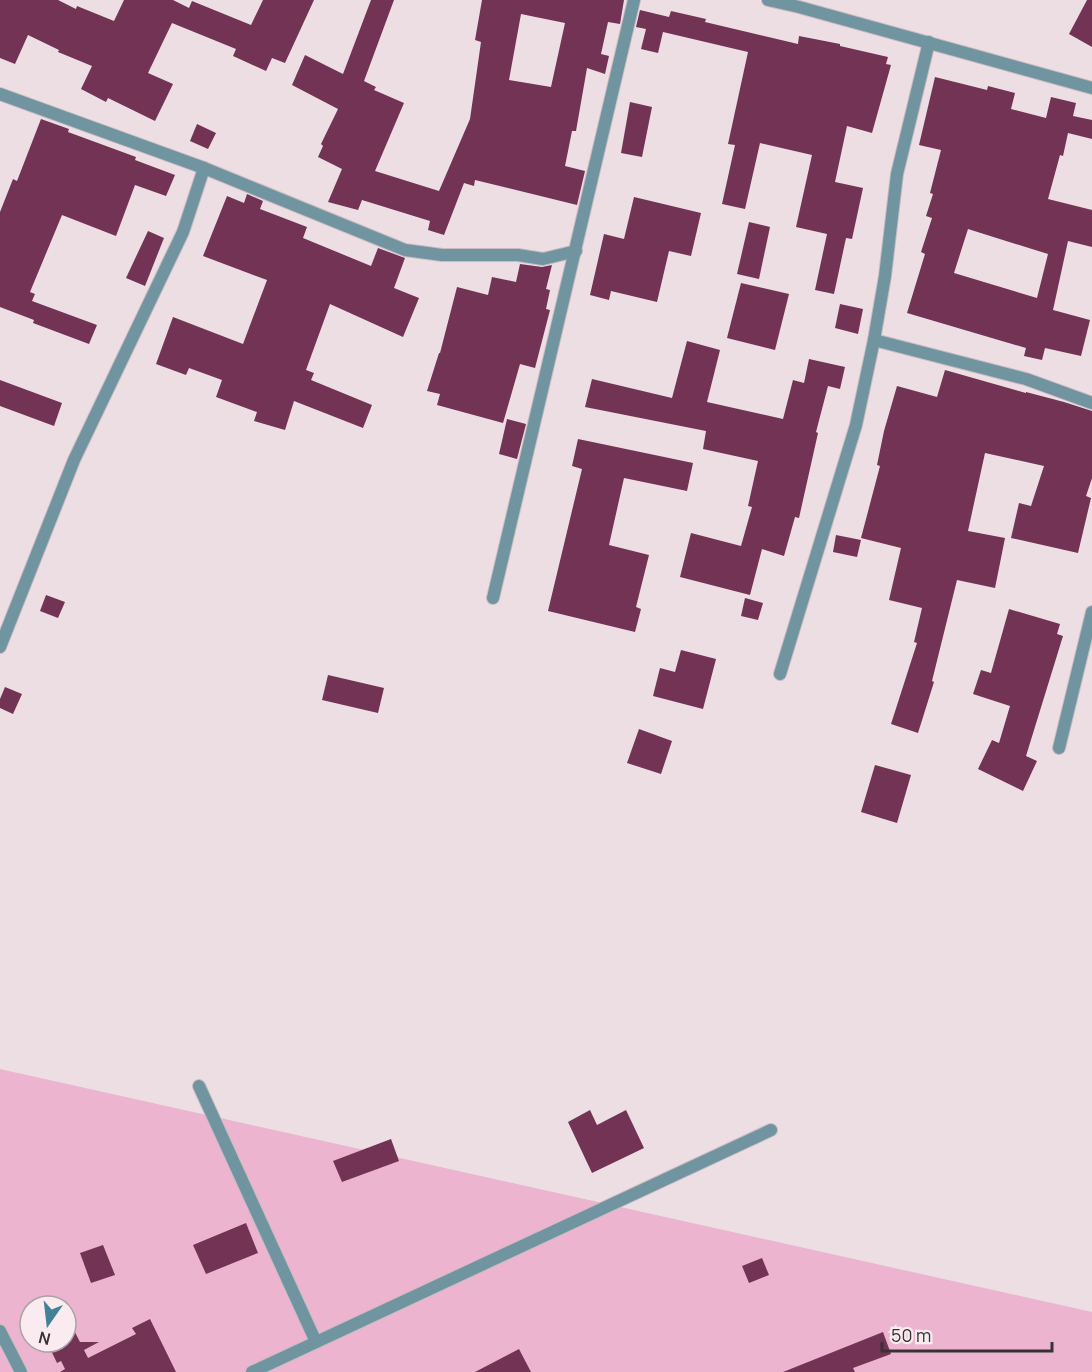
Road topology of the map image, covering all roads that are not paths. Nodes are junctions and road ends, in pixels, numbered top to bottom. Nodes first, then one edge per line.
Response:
1 (634, 0) edge
2 (768, 0) edge
3 (929, 42) junction
4 (1092, 88) edge
5 (0, 94) edge
6 (204, 168) junction
7 (576, 251) junction
8 (874, 340) junction
9 (1092, 404) edge
10 (493, 598) dead end
11 (1092, 612) edge
12 (0, 647) edge
13 (780, 674) dead end
14 (1059, 748) dead end
15 (200, 1086) dead end
16 (771, 1130) dead end
17 (0, 1331) edge
18 (316, 1342) junction
19 (21, 1372) edge
20 (252, 1372) edge

1 - 7 street
2 - 3 street
3 - 4 street
3 - 8 street
5 - 6 street
6 - 7 street
6 - 12 street
7 - 10 street
8 - 9 street
8 - 13 street
11 - 14 street
15 - 18 street
16 - 18 street
17 - 19 street
18 - 20 street

